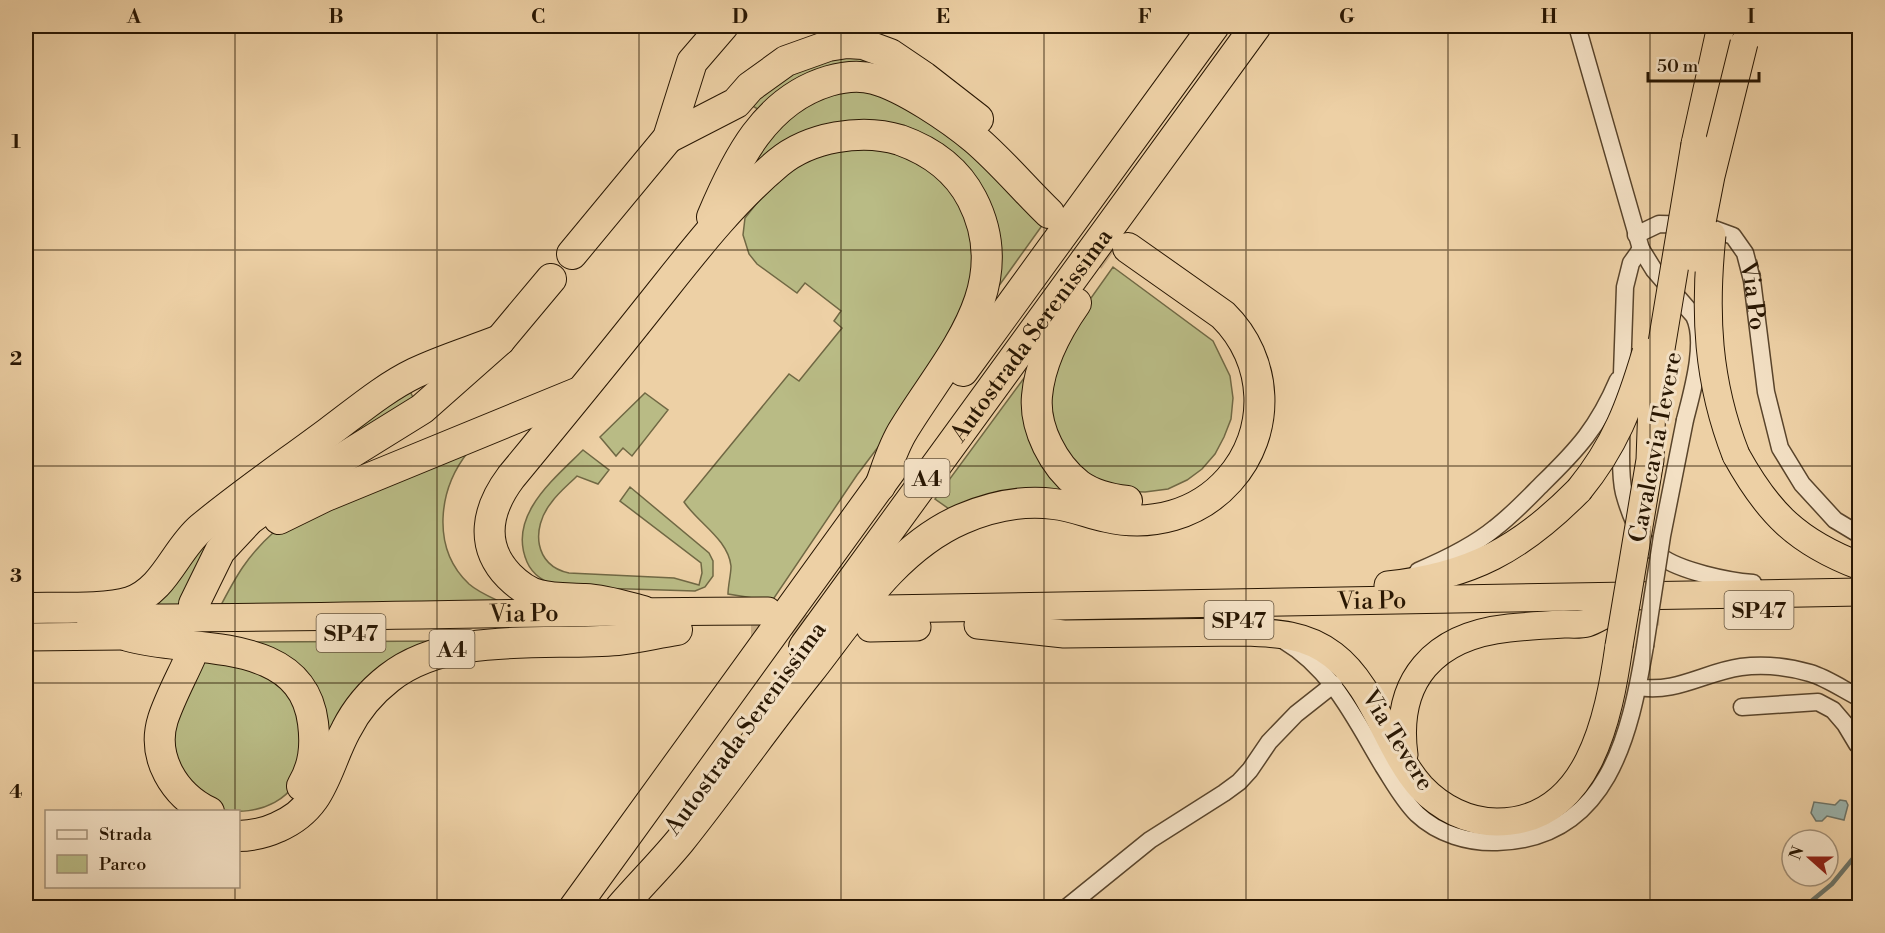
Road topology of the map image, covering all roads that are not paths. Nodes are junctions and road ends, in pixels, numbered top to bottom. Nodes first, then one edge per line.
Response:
1 (723, 26) edge
2 (1214, 26) edge
3 (1578, 26) edge
4 (1721, 26) edge
5 (1745, 34) edge
6 (1248, 37) edge
7 (668, 138) junction
8 (1695, 144) junction
9 (703, 240) junction
10 (1638, 242) junction
11 (572, 254) dead end
12 (551, 279) dead end
13 (500, 340) junction
14 (1623, 368) junction
15 (582, 392) junction
16 (1650, 458) junction
17 (880, 486) junction
18 (1860, 535) edge
19 (1860, 566) edge
20 (1385, 585) junction
21 (1860, 592) edge
22 (1816, 593) junction
23 (1217, 603) junction
24 (26, 608) edge
25 (1860, 608) edge
26 (643, 611) junction
27 (1659, 612) tunnel mouth
28 (26, 618) edge
29 (978, 625) junction
30 (677, 630) junction
31 (1272, 633) junction
32 (128, 636) junction
33 (26, 637) edge
34 (1632, 646) junction
35 (1334, 684) junction
36 (1638, 687) junction
37 (1860, 698) edge
38 (1742, 707) dead end
39 (1860, 746) edge
40 (1405, 762) junction
41 (173, 810) edge
42 (205, 810) edge
43 (240, 818) edge
44 (240, 836) edge
45 (574, 908) edge
46 (615, 908) edge
47 (620, 908) edge
48 (1066, 908) edge

1 - 7 highway
2 - 17 highway, Autostrada Serenissima / A4
3 - 10 street, Cavalcavia Tevere
4 - 8 highway
5 - 16 highway, bridge
5 - 19 highway, bridge
6 - 46 highway, Autostrada Serenissima / A4
6 - 47 highway, A4
7 - 9 highway
7 - 11 highway
8 - 16 highway, bridge
8 - 20 highway, bridge
9 - 15 highway
9 - 17 highway
10 - 14 street
10 - 18 street, Via Po
10 - 34 street, Cavalcavia Tevere, bridge
12 - 13 highway
13 - 15 highway
13 - 24 highway
14 - 20 street
14 - 22 street
15 - 26 highway
16 - 34 highway, bridge
17 - 45 highway, Autostrada Serenissima / A4
20 - 23 highway
21 - 22 highway, Via Po / SP47
22 - 23 highway, Via Po / SP47
23 - 29 highway, Via Po / SP47
25 - 27 highway, SP47
26 - 28 highway, Via Po / SP47
26 - 30 highway, Via Po / SP47
29 - 31 highway
29 - 40 highway, Via Po / SP47
30 - 32 highway, Via Po / SP47
30 - 44 highway, A4
31 - 35 street, Via Tevere
31 - 40 highway
32 - 33 highway, Via Po / SP47
32 - 43 highway
34 - 36 street, Cavalcavia Tevere
34 - 40 highway
35 - 36 street, Via Tevere
35 - 48 street, Via Tevere
36 - 37 street
38 - 39 street
41 - 42 highway

